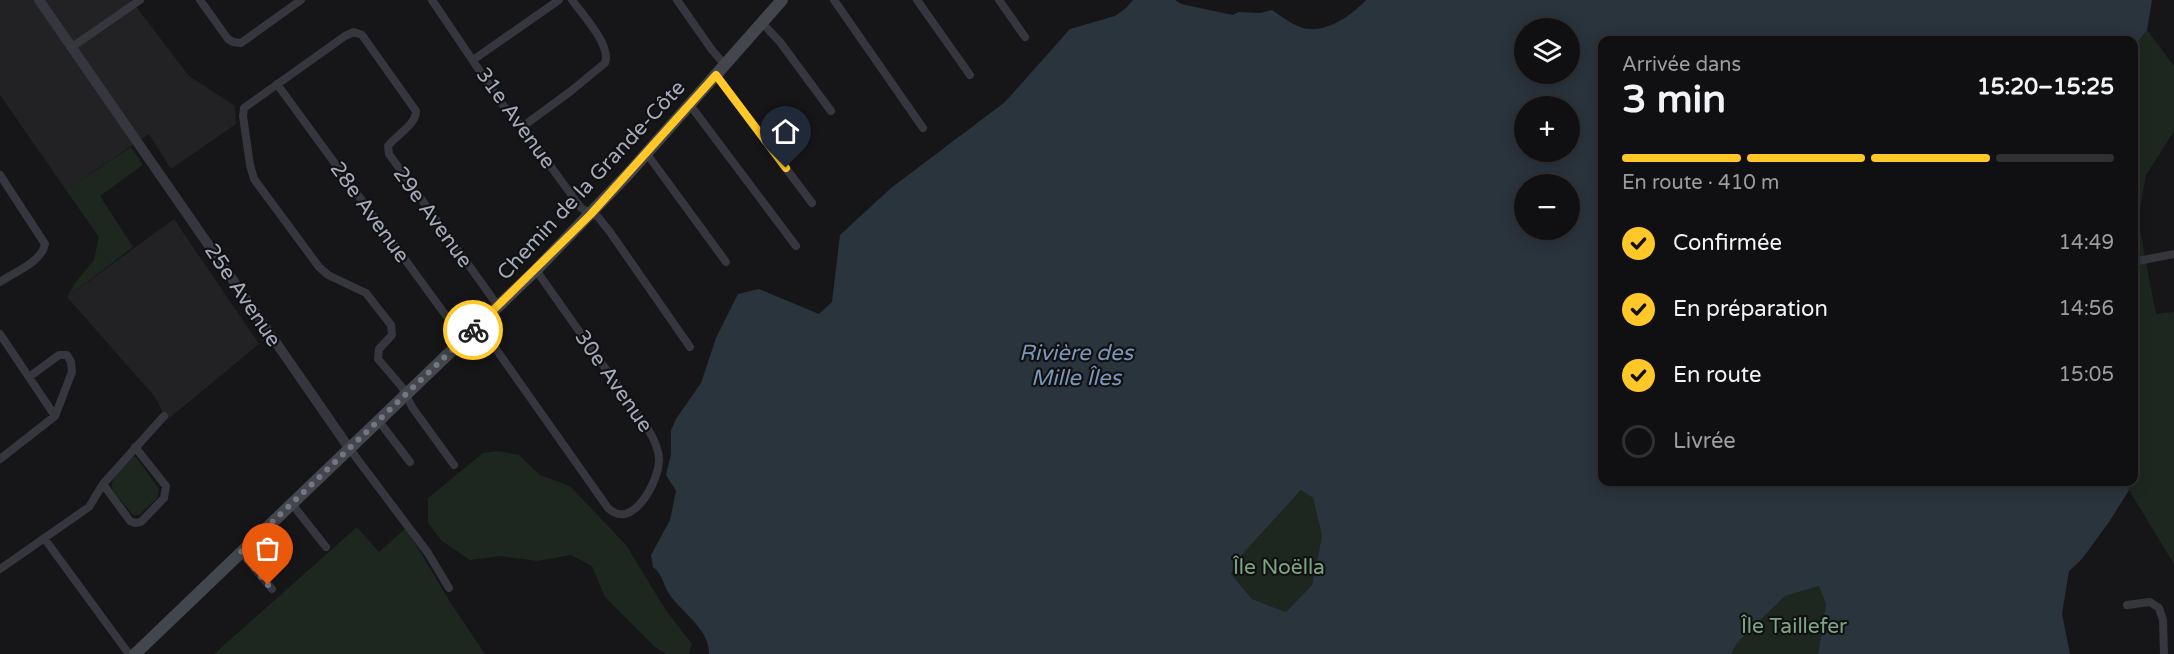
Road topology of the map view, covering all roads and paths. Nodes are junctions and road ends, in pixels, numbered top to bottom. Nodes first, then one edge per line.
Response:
1 (39, 0) edge
2 (140, 0) edge
3 (201, 0) edge
4 (301, 0) edge
5 (432, 0) edge
6 (559, 0) edge
7 (572, 0) edge
8 (676, 0) edge
9 (782, 0) edge
10 (834, 0) edge
11 (917, 0) edge
12 (999, 0) edge
13 (762, 22) junction
14 (1025, 37) dead end
15 (72, 47) junction
16 (473, 60) junction
17 (725, 65) junction
18 (716, 75) junction
19 (970, 75) dead end
20 (277, 84) junction
21 (690, 105) junction
22 (831, 111) dead end
23 (522, 127) junction
24 (923, 128) dead end
25 (646, 154) junction
26 (0, 175) edge
27 (812, 203) dead end
28 (591, 214) junction
29 (796, 246) dead end
30 (2174, 254) edge
31 (2138, 261) edge
32 (726, 262) dead end
33 (536, 270) junction
34 (0, 282) edge
35 (498, 306) junction
36 (478, 325) junction
37 (0, 334) edge
38 (463, 339) junction
39 (690, 347) dead end
40 (29, 377) junction
41 (405, 394) junction
42 (55, 416) junction
43 (164, 416) dead end
44 (378, 420) junction
45 (135, 447) junction
46 (349, 448) junction
47 (0, 459) edge
48 (410, 462) dead end
49 (454, 465) dead end
50 (103, 484) junction
51 (292, 504) junction
52 (44, 538) junction
53 (326, 547) dead end
54 (241, 552) junction
55 (0, 569) edge
56 (449, 588) dead end
57 (272, 589) dead end
58 (2127, 605) dead end
59 (129, 654) edge
60 (135, 654) edge
61 (2164, 654) edge

1 - 15 street, 25e Avenue
2 - 15 street
3 - 4 street
5 - 16 street, 31e Avenue
6 - 16 street
7 - 23 street
8 - 17 street
9 - 13 main road, Chemin de la Grande-Côte
10 - 24 street
11 - 19 street
12 - 14 street
13 - 17 main road, Chemin de la Grande-Côte
13 - 22 street
15 - 46 street, 25e Avenue
16 - 23 street, 31e Avenue
17 - 18 main road, Chemin de la Grande-Côte
18 - 21 main road, Chemin de la Grande-Côte
18 - 27 street
20 - 35 street, 29e Avenue
20 - 38 street, 28e Avenue
20 - 41 street
21 - 25 main road, Chemin de la Grande-Côte
21 - 29 street
23 - 28 street, 31e Avenue
25 - 28 main road, Chemin de la Grande-Côte
25 - 32 street
26 - 34 street
28 - 33 main road, Chemin de la Grande-Côte
28 - 39 street, 31e Avenue
30 - 31 street
33 - 35 main road, Chemin de la Grande-Côte
33 - 36 street, 30e Avenue
35 - 36 main road, Chemin de la Grande-Côte
36 - 38 main road, Chemin de la Grande-Côte
37 - 40 street
38 - 41 main road, Chemin de la Grande-Côte
40 - 42 street
40 - 42 street
41 - 44 main road, Chemin de la Grande-Côte
41 - 49 street
42 - 47 street
43 - 45 street
44 - 46 main road, Chemin de la Grande-Côte
44 - 48 street
45 - 50 street
45 - 50 street
46 - 51 main road, Chemin de la Grande-Côte
46 - 56 street, 25e Avenue
50 - 52 street
51 - 53 street
51 - 54 main road, Chemin de la Grande-Côte
52 - 55 street
52 - 59 street
54 - 57 street
54 - 60 main road, Chemin de la Grande-Côte
58 - 61 street

